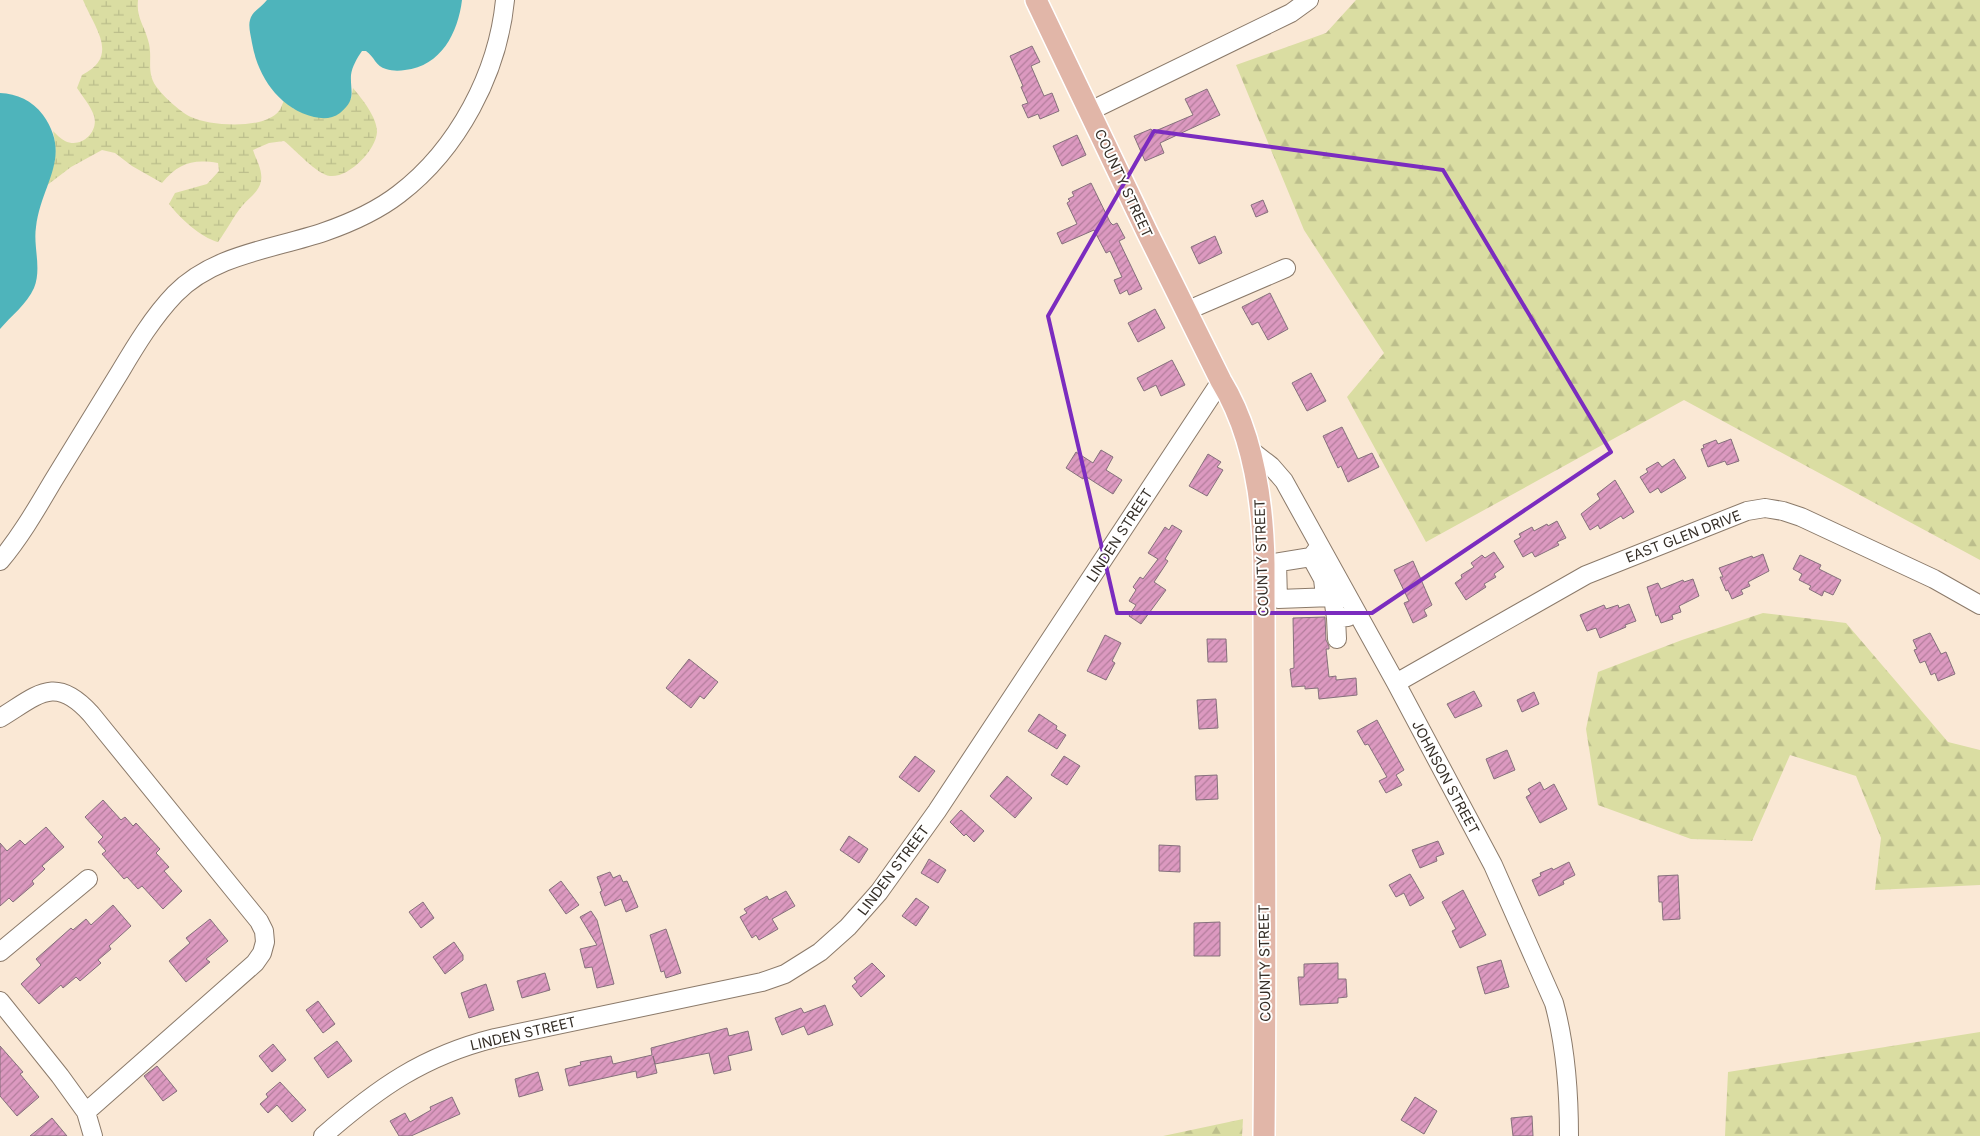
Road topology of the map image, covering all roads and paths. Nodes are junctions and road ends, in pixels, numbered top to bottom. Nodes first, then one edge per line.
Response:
1 (505, 0) edge
2 (1036, 0) edge
3 (1310, 0) edge
4 (1090, 111) junction
5 (1286, 268) dead end
6 (1186, 311) junction
7 (1221, 381) junction
8 (1249, 449) junction
9 (1316, 552) junction
10 (0, 560) edge
11 (1270, 564) junction
12 (1325, 596) junction
13 (1980, 605) edge
14 (1358, 616) junction
15 (1336, 618) junction
16 (1337, 639) dead end
17 (1396, 683) junction
18 (0, 718) edge
19 (88, 879) dead end
20 (0, 952) edge
21 (0, 1001) edge
22 (86, 1112) junction
23 (93, 1136) edge
24 (323, 1136) edge
25 (1264, 1136) edge
26 (1569, 1136) edge

1 - 10 street
2 - 4 main road, COUNTY STREET
3 - 4 street
4 - 6 main road, COUNTY STREET
5 - 6 street
6 - 7 main road, COUNTY STREET
7 - 8 main road, COUNTY STREET
7 - 24 street, LINDEN STREET
8 - 9 street, JOHNSON STREET
8 - 11 main road, COUNTY STREET
9 - 11 street
9 - 12 street
9 - 14 street, JOHNSON STREET
11 - 12 street
11 - 25 main road, COUNTY STREET
12 - 15 street
13 - 17 street, EAST GLEN DRIVE
14 - 15 street
14 - 17 street, JOHNSON STREET
15 - 16 street
17 - 26 street, JOHNSON STREET
18 - 22 street
19 - 20 street
21 - 22 street
22 - 23 street

